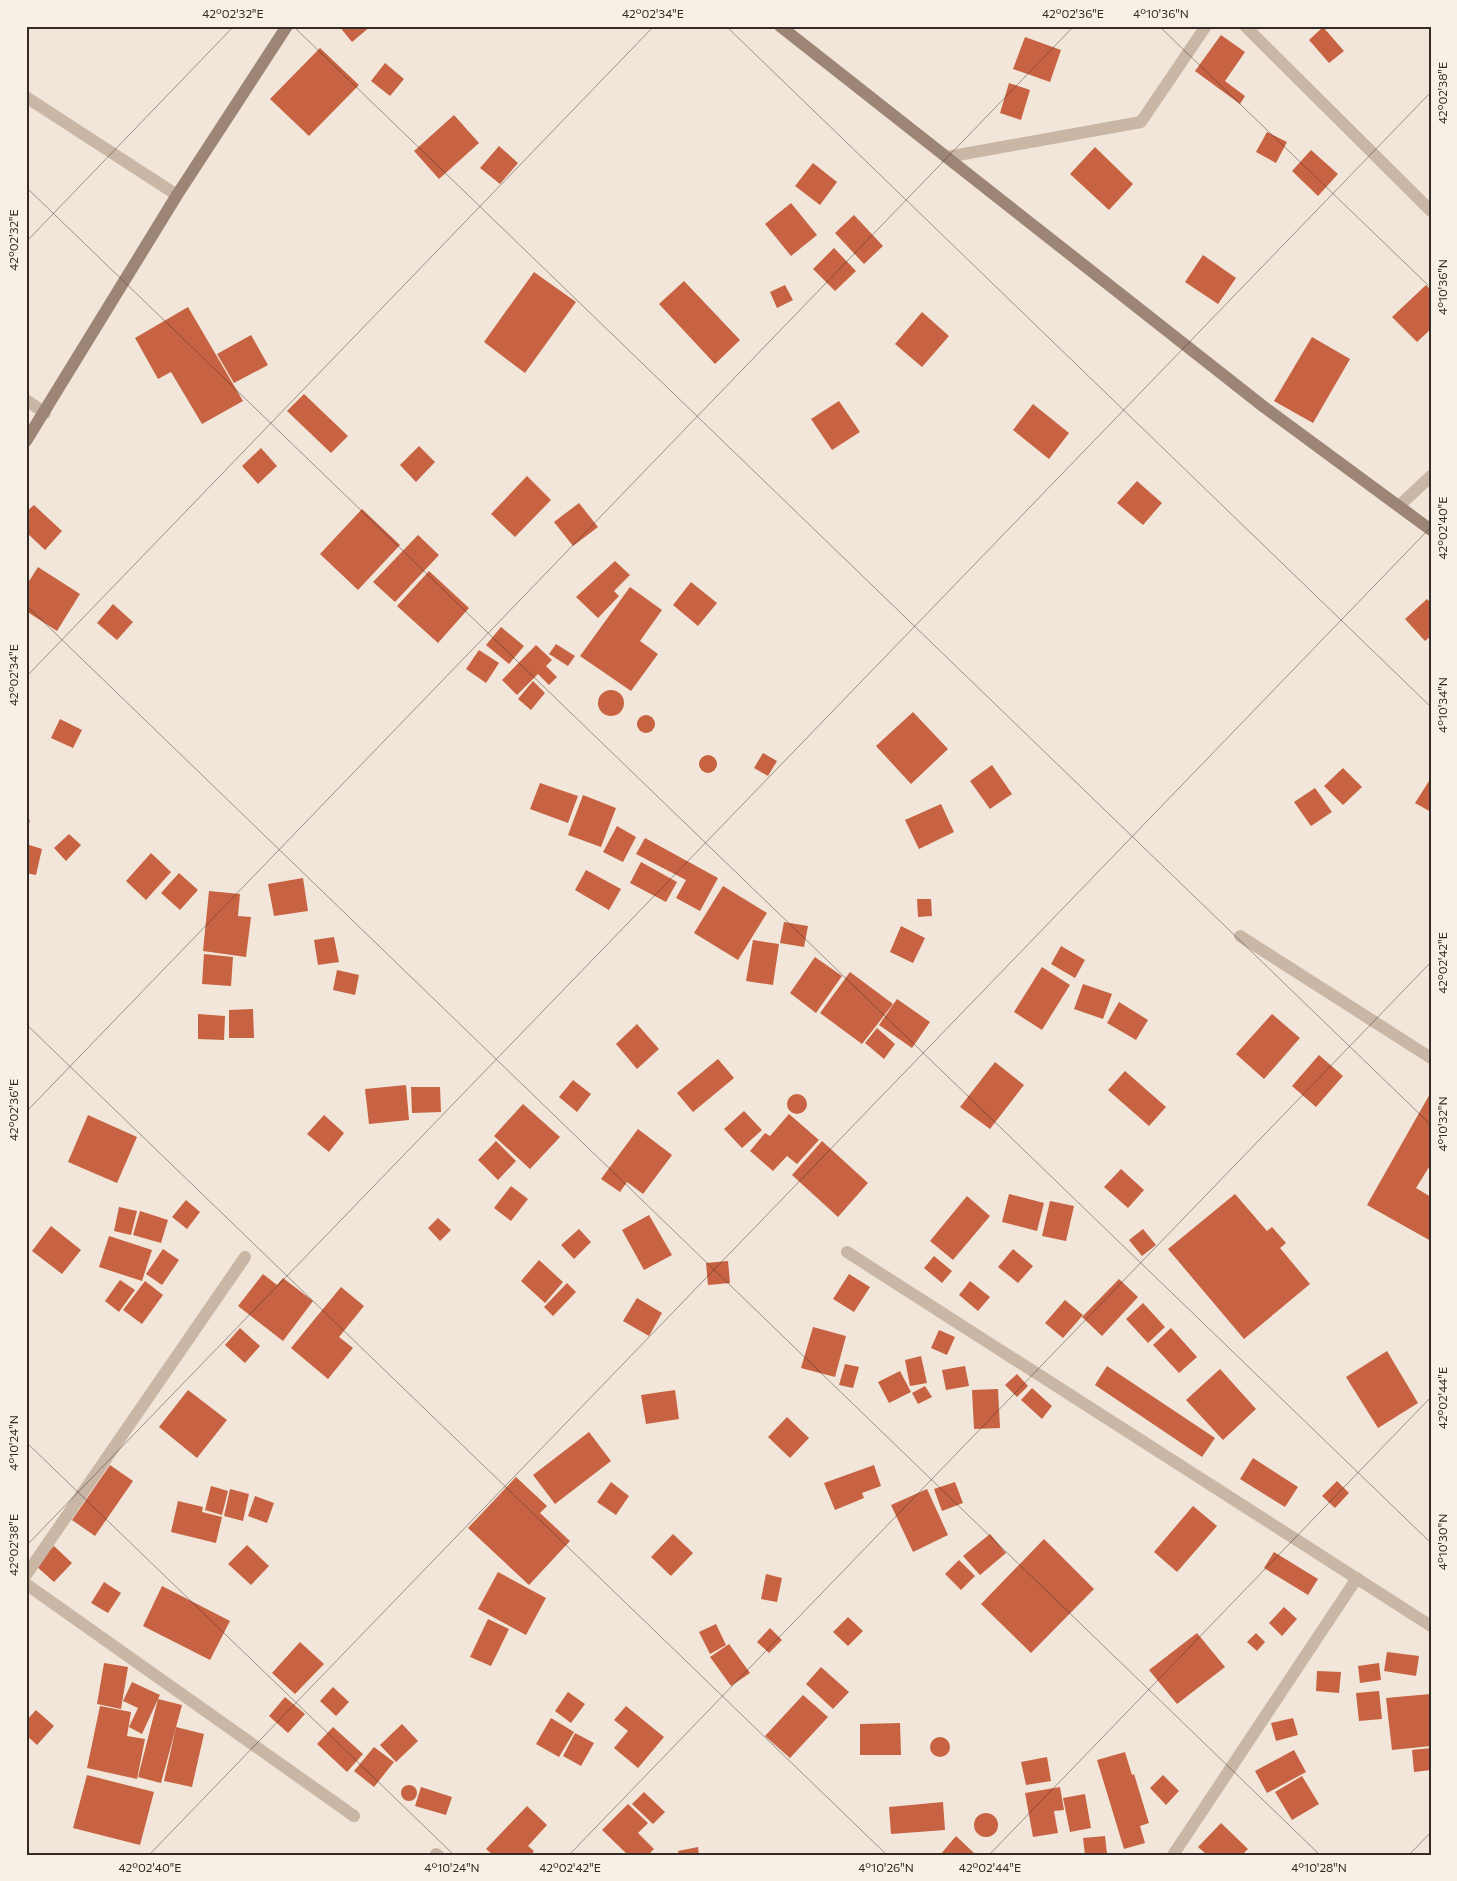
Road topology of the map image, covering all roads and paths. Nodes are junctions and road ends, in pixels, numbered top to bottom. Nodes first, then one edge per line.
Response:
1 (287, 26) edge
2 (780, 26) edge
3 (1206, 26) edge
4 (1245, 26) edge
5 (26, 97) edge
6 (947, 157) junction
7 (177, 195) junction
8 (1431, 211) edge
9 (26, 400) edge
10 (45, 413) junction
11 (26, 441) edge
12 (1431, 476) edge
13 (1399, 506) junction
14 (1431, 530) edge
15 (1240, 936) dead end
16 (1431, 1058) edge
17 (847, 1252) dead end
18 (245, 1257) dead end
19 (26, 1576) edge
20 (1357, 1578) junction
21 (26, 1584) edge
22 (1431, 1626) edge
23 (354, 1816) dead end
24 (1173, 1855) edge

1 - 7 street
2 - 6 street
3 - 6 street
4 - 8 street
5 - 7 street
6 - 13 street
7 - 10 street
9 - 10 street
10 - 11 street
12 - 13 street
13 - 14 street
15 - 16 street
17 - 20 street
18 - 19 street
20 - 22 street
20 - 24 street
21 - 23 street

